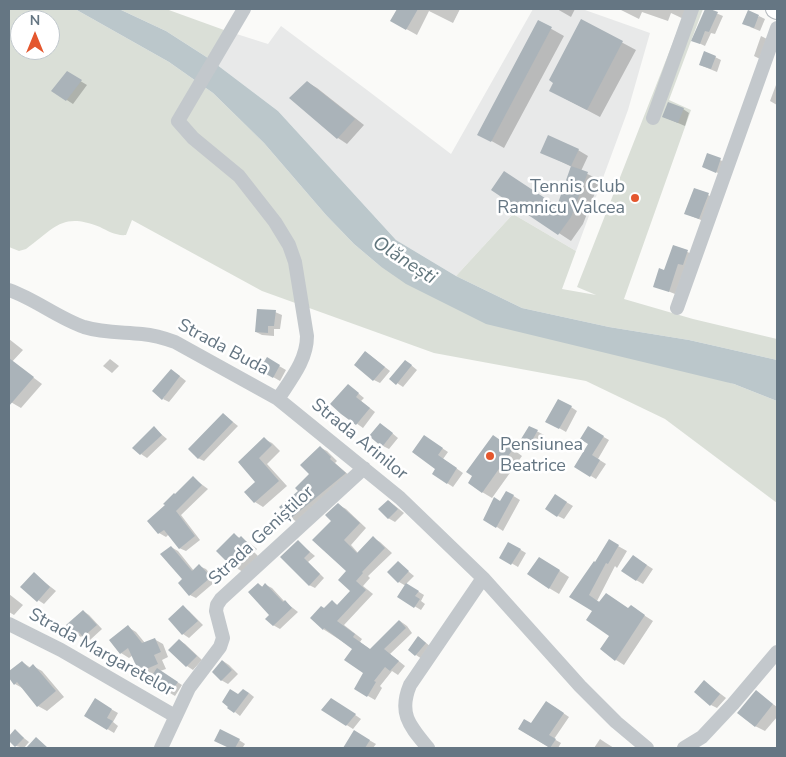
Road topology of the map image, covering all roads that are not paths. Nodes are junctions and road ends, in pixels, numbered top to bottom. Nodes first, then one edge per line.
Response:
1 (244, 9) edge
2 (692, 9) edge
3 (777, 28) edge
4 (652, 118) dead end
5 (9, 290) edge
6 (677, 308) dead end
7 (278, 398) junction
8 (364, 468) junction
9 (483, 578) junction
10 (9, 624) edge
11 (777, 652) edge
12 (175, 716) junction
13 (161, 748) edge
14 (428, 748) edge
15 (647, 748) edge
16 (684, 748) edge

1 - 7 street
2 - 4 street
3 - 6 street
5 - 7 street, Strada Buda
7 - 8 street, Strada Arinilor
8 - 9 street, Strada Arinilor
8 - 12 street, Strada Geniștilor
9 - 14 street
9 - 15 street, Strada Arinilor
10 - 12 street, Strada Margaretelor
11 - 16 street
12 - 13 street, Strada Geniștilor

